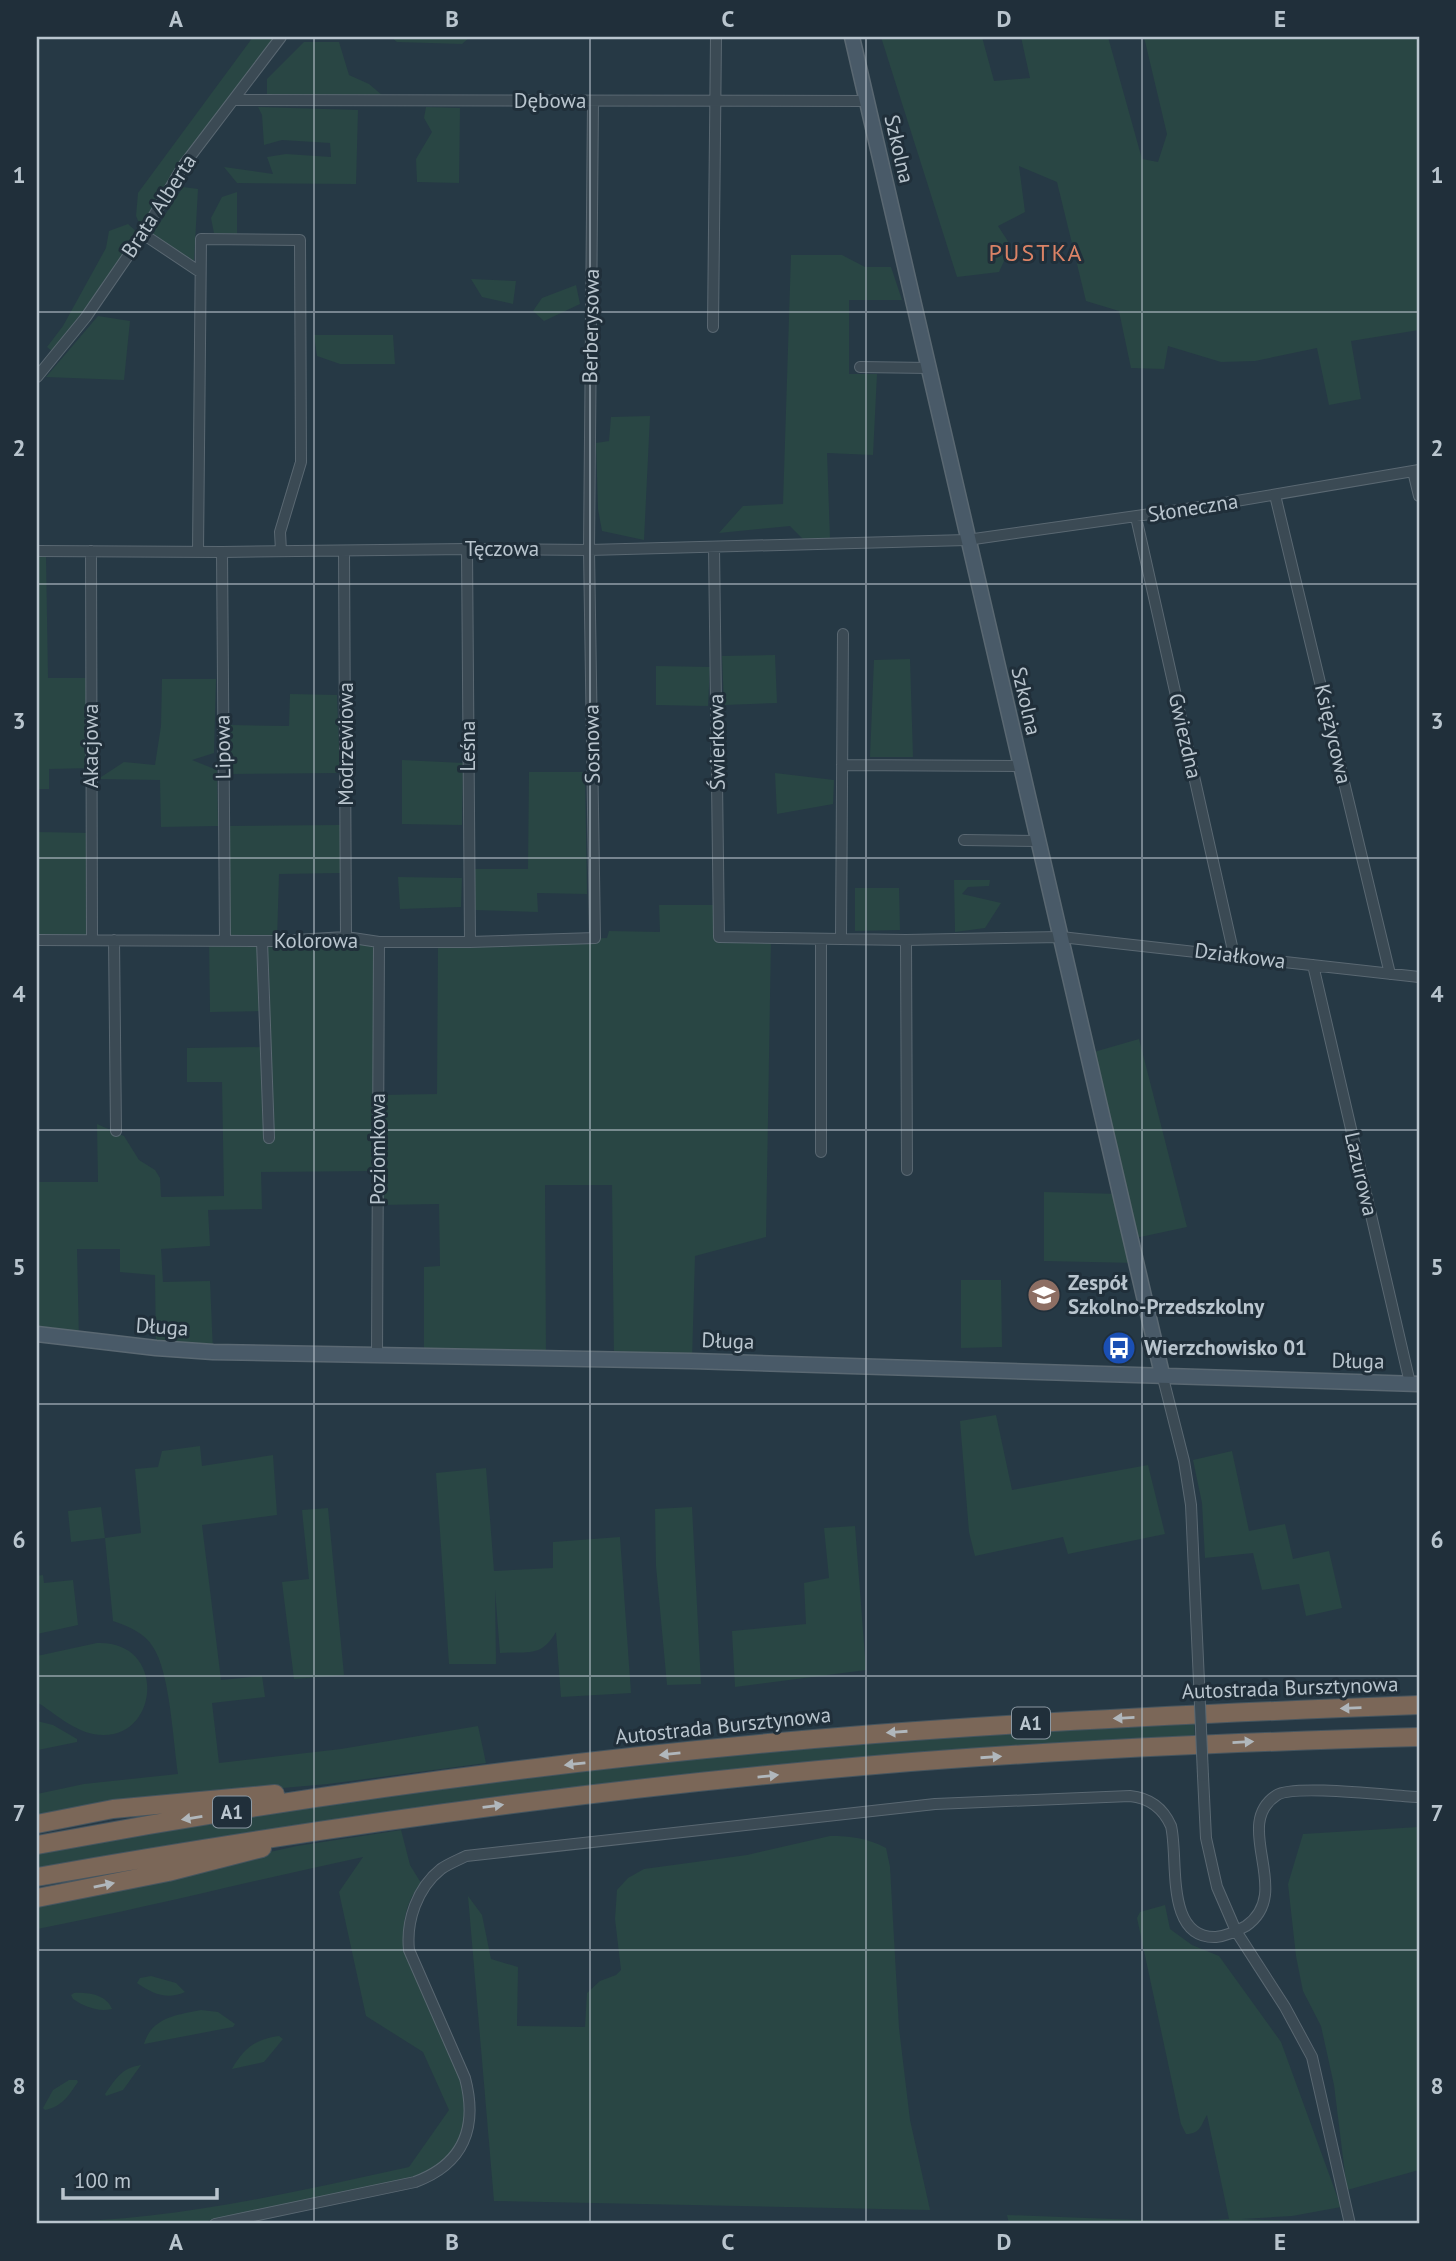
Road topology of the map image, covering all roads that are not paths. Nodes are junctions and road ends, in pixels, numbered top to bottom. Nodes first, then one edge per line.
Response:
1 (281, 37) edge
2 (716, 37) edge
3 (852, 37) edge
4 (715, 99) junction
5 (234, 100) junction
6 (866, 101) junction
7 (593, 102) junction
8 (143, 234) junction
9 (200, 272) junction
10 (713, 327) dead end
11 (860, 368) dead end
12 (929, 368) junction
13 (37, 377) edge
14 (1416, 471) edge
15 (1276, 495) junction
16 (1419, 496) edge
17 (1136, 517) junction
18 (967, 540) junction
19 (714, 548) junction
20 (467, 549) junction
21 (589, 550) junction
22 (37, 551) edge
23 (91, 551) junction
24 (281, 551) junction
25 (344, 551) junction
26 (198, 552) junction
27 (222, 552) junction
28 (843, 635) dead end
29 (842, 765) junction
30 (1019, 766) junction
31 (964, 840) dead end
32 (1037, 841) junction
33 (346, 937) junction
34 (719, 937) joint
35 (1060, 937) junction
36 (595, 938) joint
37 (821, 939) junction
38 (841, 939) junction
39 (37, 940) edge
40 (92, 940) junction
41 (114, 940) junction
42 (906, 940) junction
43 (225, 941) junction
44 (262, 941) junction
45 (379, 942) junction
46 (470, 942) junction
47 (1234, 955) junction
48 (1312, 965) junction
49 (1390, 974) junction
50 (1419, 977) edge
51 (116, 1131) dead end
52 (269, 1138) dead end
53 (821, 1152) dead end
54 (907, 1170) dead end
55 (37, 1334) edge
56 (377, 1356) junction
57 (1162, 1374) junction
58 (1415, 1383) edge
59 (1419, 1706) edge
60 (1419, 1737) edge
61 (429, 1783) junction
62 (1419, 1797) edge
63 (426, 1815) junction
64 (37, 1824) edge
65 (37, 1845) edge
66 (37, 1877) edge
67 (37, 1898) edge
68 (1236, 1931) junction
69 (215, 2224) edge
70 (1350, 2224) edge

1 - 5 street, Brata Alberta
2 - 4 street
3 - 6 street, Szkolna
4 - 6 street, Dębowa
4 - 7 street, Dębowa
4 - 10 street
5 - 7 street, Dębowa
5 - 8 street, Brata Alberta
6 - 12 street, Szkolna
7 - 21 street, Berberysowa
8 - 9 street
8 - 13 street, Brata Alberta
9 - 24 street
9 - 26 street
11 - 12 street
12 - 18 street, Szkolna
14 - 15 street, Słoneczna
14 - 16 street
15 - 17 street, Słoneczna
15 - 49 street, Księżycowa
17 - 18 street, Słoneczna
17 - 47 street, Gwiezdna
18 - 19 street, Tęczowa
18 - 30 street, Szkolna
19 - 21 street, Tęczowa
19 - 34 street, Świerkowa
20 - 21 street, Tęczowa
20 - 25 street, Tęczowa
20 - 46 street, Leśna
21 - 36 street, Sosnowa
22 - 23 street, Tęczowa
23 - 26 street, Tęczowa
23 - 40 street, Akacjowa
24 - 25 street, Tęczowa
24 - 27 street, Tęczowa
25 - 33 street, Modrzewiowa
26 - 27 street, Tęczowa
27 - 43 street, Lipowa
28 - 29 street
29 - 30 street
29 - 38 street
30 - 32 street, Szkolna
31 - 32 street
32 - 35 street, Szkolna
33 - 44 street, Kolorowa
33 - 45 street, Kolorowa
34 - 37 street, Działkowa
35 - 42 street, Działkowa
35 - 47 street, Działkowa
35 - 57 street, Szkolna
36 - 46 street, Kolorowa
37 - 38 street, Działkowa
37 - 53 street
38 - 42 street, Działkowa
39 - 40 street, Kolorowa
40 - 41 street, Kolorowa
41 - 43 street, Kolorowa
41 - 51 street
42 - 54 street
43 - 44 street, Kolorowa
44 - 52 street
45 - 46 street, Kolorowa
45 - 56 street, Poziomkowa
47 - 48 street, Działkowa
48 - 49 street, Działkowa
48 - 58 street, Lazurowa
49 - 50 street, Działkowa
55 - 56 street, Długa
56 - 57 street, Długa
57 - 58 street, Długa
57 - 68 street, bridge
59 -> 61 highway, Autostrada Bursztynowa / A1
63 -> 60 highway, A1
61 - 64 highway
61 -> 65 highway, Autostrada Bursztynowa / A1
62 - 68 street
63 - 66 highway, A1
67 -> 63 highway
68 - 69 street
68 - 70 street

